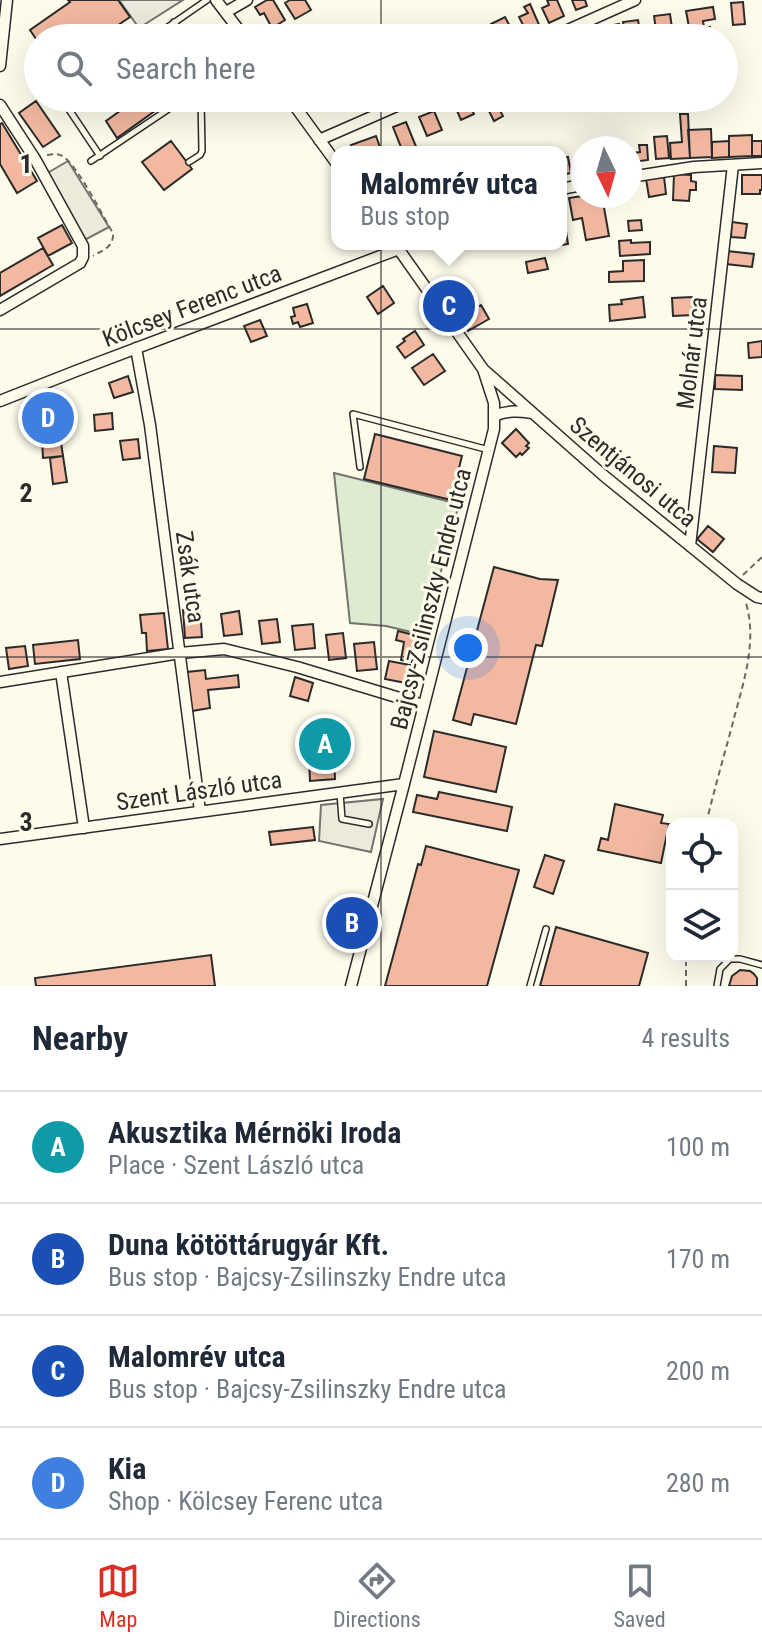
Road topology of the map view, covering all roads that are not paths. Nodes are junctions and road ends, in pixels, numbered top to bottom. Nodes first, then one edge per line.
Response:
1 (7, 0) edge
2 (207, 0) edge
3 (216, 0) edge
4 (247, 0) edge
5 (629, 1) edge
6 (226, 12) junction
7 (174, 22) joint
8 (171, 24) edge
9 (235, 24) edge
10 (580, 24) edge
11 (0, 66) edge
12 (0, 105) edge
13 (71, 112) edge
14 (164, 112) edge
15 (201, 112) edge
16 (299, 112) edge
17 (383, 112) edge
18 (319, 140) junction
19 (100, 156) junction
20 (331, 156) edge
21 (91, 161) dead end
22 (189, 162) dead end
23 (762, 163) edge
24 (733, 165) junction
25 (642, 175) edge
26 (389, 250) edge
27 (399, 250) edge
28 (0, 310) edge
29 (136, 348) junction
30 (483, 369) junction
31 (0, 401) edge
32 (534, 413) junction
33 (494, 416) junction
34 (490, 450) junction
35 (360, 467) dead end
36 (690, 546) junction
37 (762, 598) edge
38 (180, 653) junction
39 (61, 672) junction
40 (0, 682) edge
41 (423, 705) junction
42 (404, 784) junction
43 (340, 792) junction
44 (200, 811) junction
45 (369, 824) dead end
46 (84, 828) junction
47 (0, 839) edge
48 (546, 929) dead end
49 (762, 965) edge
50 (351, 986) edge
51 (530, 986) edge
52 (717, 986) edge

1 - 11 street
2 - 7 lane
3 - 6 street
4 - 6 street
5 - 10 street
6 - 9 street
7 - 8 lane
12 - 28 street
13 - 19 lane
14 - 19 lane
15 - 22 lane
16 - 18 street
17 - 18 street
18 - 20 street
19 - 21 lane
23 - 24 street
24 - 25 street
24 - 36 street, Molnár utca
26 - 29 street, Kölcsey Ferenc utca
27 - 30 street, Bajcsy-Zsilinszky Endre utca
29 - 31 street, Kölcsey Ferenc utca
29 - 38 street, Zsák utca
30 - 32 street, Szentjánosi utca
30 - 33 street, Bajcsy-Zsilinszky Endre utca
32 - 33 street
32 - 36 street, Szentjánosi utca
33 - 34 street, Bajcsy-Zsilinszky Endre utca
34 - 35 lane
34 - 41 street, Bajcsy-Zsilinszky Endre utca
36 - 37 street, Szentjánosi utca
38 - 39 street
38 - 41 street
38 - 44 street, Zsák utca
39 - 40 street
39 - 46 street
41 - 42 street, Bajcsy-Zsilinszky Endre utca
42 - 43 street, Szent László utca
42 - 50 street, Bajcsy-Zsilinszky Endre utca
43 - 44 street, Szent László utca
43 - 45 lane
44 - 46 street, Szent László utca
46 - 47 street, Szent László utca
48 - 51 lane
49 - 52 lane

